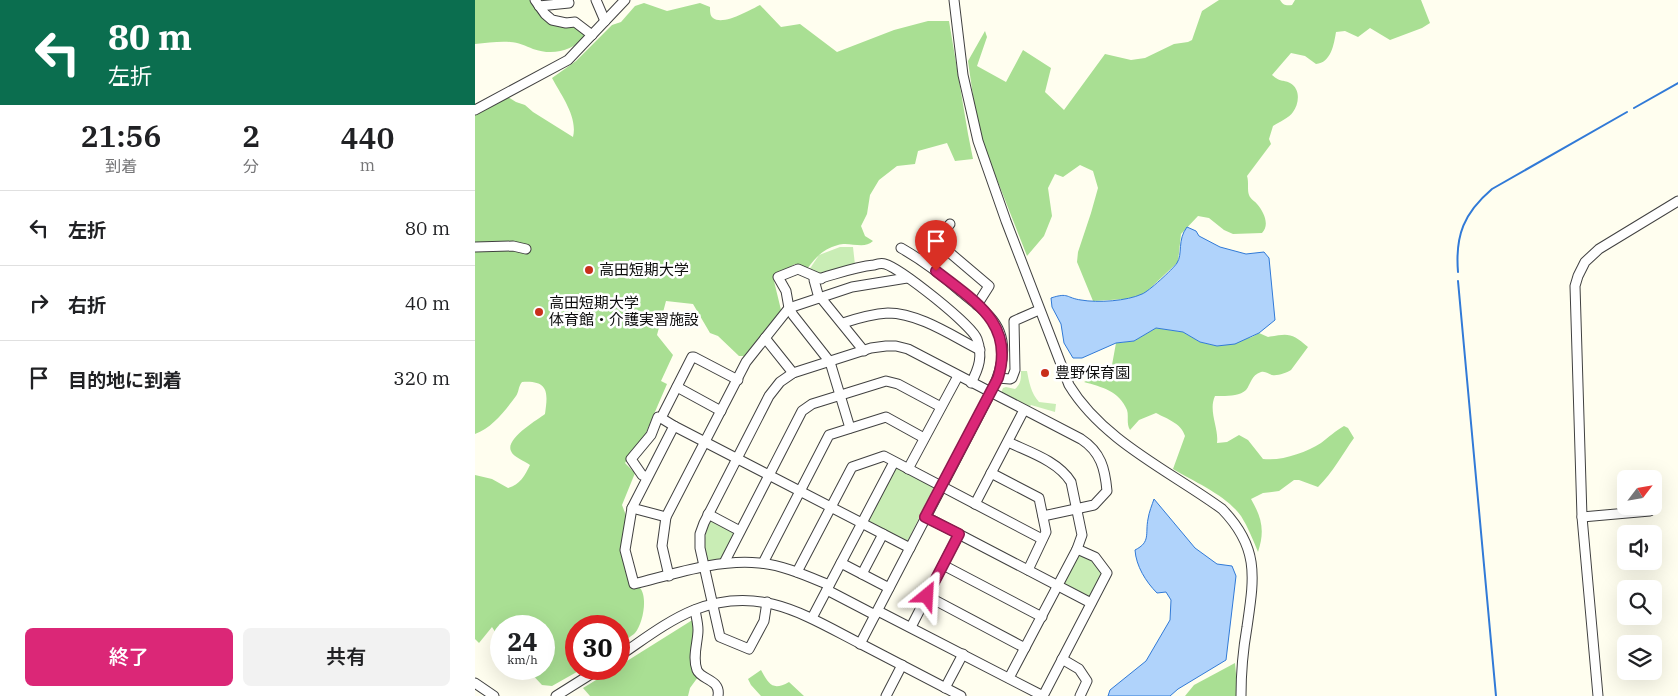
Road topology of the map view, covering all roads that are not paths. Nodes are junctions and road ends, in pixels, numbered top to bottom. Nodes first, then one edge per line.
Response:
1 (568, 0) edge
2 (596, 0) edge
3 (625, 0) edge
4 (954, 0) edge
5 (537, 3) edge
6 (605, 22) junction
7 (592, 35) junction
8 (475, 110) edge
9 (1678, 202) edge
10 (949, 224) dead end
11 (936, 241) junction
12 (475, 247) edge
13 (901, 248) dead end
14 (526, 249) dead end
15 (921, 260) junction
16 (821, 278) junction
17 (907, 278) junction
18 (820, 298) junction
19 (977, 305) junction
20 (789, 308) junction
21 (1039, 310) junction
22 (843, 324) junction
23 (765, 338) junction
24 (864, 350) junction
25 (980, 350) junction
26 (830, 362) junction
27 (793, 373) junction
28 (958, 376) junction
29 (998, 378) junction
30 (737, 380) junction
31 (971, 383) junction
32 (677, 387) junction
33 (991, 392) junction
34 (840, 396) junction
35 (941, 408) junction
36 (1024, 410) junction
37 (721, 411) junction
38 (661, 418) junction
39 (675, 426) junction
40 (850, 428) junction
41 (924, 438) junction
42 (705, 442) junction
43 (1008, 442) junction
44 (738, 458) junction
45 (894, 462) junction
46 (908, 469) junction
47 (991, 473) junction
48 (769, 475) junction
49 (647, 477) junction
50 (942, 486) junction
51 (799, 491) junction
52 (975, 504) junction
53 (632, 508) junction
54 (831, 508) junction
55 (1077, 509) junction
56 (1617, 513) edge
57 (708, 514) junction
58 (1043, 516) junction
59 (1582, 516) junction
60 (666, 517) junction
61 (925, 517) junction
62 (862, 523) junction
63 (740, 531) junction
64 (883, 534) junction
65 (959, 534) junction
66 (1042, 539) junction
67 (910, 548) junction
68 (1077, 549) junction
69 (723, 563) junction
70 (763, 563) junction
71 (841, 564) junction
72 (943, 565) junction
73 (704, 568) junction
74 (1027, 570) junction
75 (797, 572) junction
76 (862, 574) junction
77 (669, 576) junction
78 (1057, 586) junction
79 (828, 587) junction
80 (889, 588) junction
81 (927, 596) junction
82 (767, 602) junction
83 (1091, 603) junction
84 (713, 604) junction
85 (695, 610) junction
86 (876, 613) junction
87 (1042, 616) junction
88 (812, 618) junction
89 (911, 627) junction
90 (860, 644) junction
91 (1025, 648) junction
92 (630, 649) edge
93 (963, 654) junction
94 (1062, 659) junction
95 (902, 665) junction
96 (1009, 678) junction
97 (581, 680) edge
98 (475, 682) edge
99 (945, 688) junction
100 (494, 696) edge
101 (556, 696) edge
102 (718, 696) edge
103 (887, 696) edge
104 (961, 696) edge
105 (1043, 696) edge
106 (1080, 696) edge
107 (1241, 696) edge
108 (1598, 696) edge

1 - 5 street
2 - 6 street
3 - 6 street
4 - 21 street
5 - 7 street
6 - 7 street
7 - 8 street
9 - 59 street
10 - 11 street
11 - 15 street
11 - 19 street
12 - 14 street
13 - 15 street
15 - 19 street
16 - 17 street
16 - 18 street
16 - 20 street
17 - 18 street
17 - 25 street
18 - 20 street
18 - 22 street
19 - 29 street
20 - 23 street
20 - 26 street
21 - 29 street
21 - 107 street
22 - 24 street
22 - 25 street
23 - 27 street
23 - 30 street
24 - 26 street
24 - 28 street
25 - 31 street
26 - 27 street
26 - 34 street
27 - 44 street
28 - 31 street
28 - 35 street
29 - 33 street
30 - 32 street
30 - 37 street
31 - 33 street
32 - 37 street
32 - 38 street
33 - 36 street
33 - 50 street
34 - 35 street
34 - 40 street
34 - 48 street
35 - 41 street
36 - 43 street
36 - 55 street
37 - 42 street
38 - 39 street
38 - 49 street
39 - 42 street
39 - 49 street
40 - 41 street
40 - 51 street
41 - 46 street
42 - 44 street
42 - 60 street
43 - 47 street
43 - 55 street
44 - 48 street
44 - 57 street
45 - 46 street
45 - 54 street
45 - 62 street
46 - 50 street
47 - 52 street
47 - 58 street
48 - 51 street
48 - 63 street
49 - 53 street
50 - 52 street
50 - 61 street
51 - 54 street
51 - 70 street
52 - 66 street
53 - 60 street
53 - 77 street
54 - 62 street
54 - 75 street
55 - 58 street
55 - 68 street
56 - 59 street
57 - 63 street
57 - 73 street
58 - 66 street
59 - 108 street
60 - 77 street
61 - 65 street
61 - 67 street
62 - 64 street
62 - 71 street
63 - 69 street
64 - 67 street
64 - 76 street
65 - 72 street
65 - 74 street
66 - 74 street
67 - 80 street
68 - 78 street
68 - 83 street
69 - 70 street
69 - 73 street
70 - 75 street
71 - 76 street
71 - 79 street
72 - 81 street
72 - 87 street
73 - 77 street
73 - 84 street
74 - 78 street
75 - 79 street
76 - 80 street
78 - 83 street
78 - 87 street
79 - 86 street
79 - 88 street
80 - 86 street
81 - 89 street
81 - 91 street
82 - 84 street
82 - 84 street
82 - 88 street
83 - 94 street
84 - 85 street
85 - 92 street
85 - 102 street
86 - 89 street
86 - 90 street
87 - 91 street
88 - 90 street
89 - 93 street
90 - 95 street
91 - 96 street
93 - 96 street
93 - 99 street
94 - 105 street
94 - 106 street
95 - 99 street
95 - 103 street
96 - 105 street
97 - 101 street
98 - 100 street
99 - 104 street

